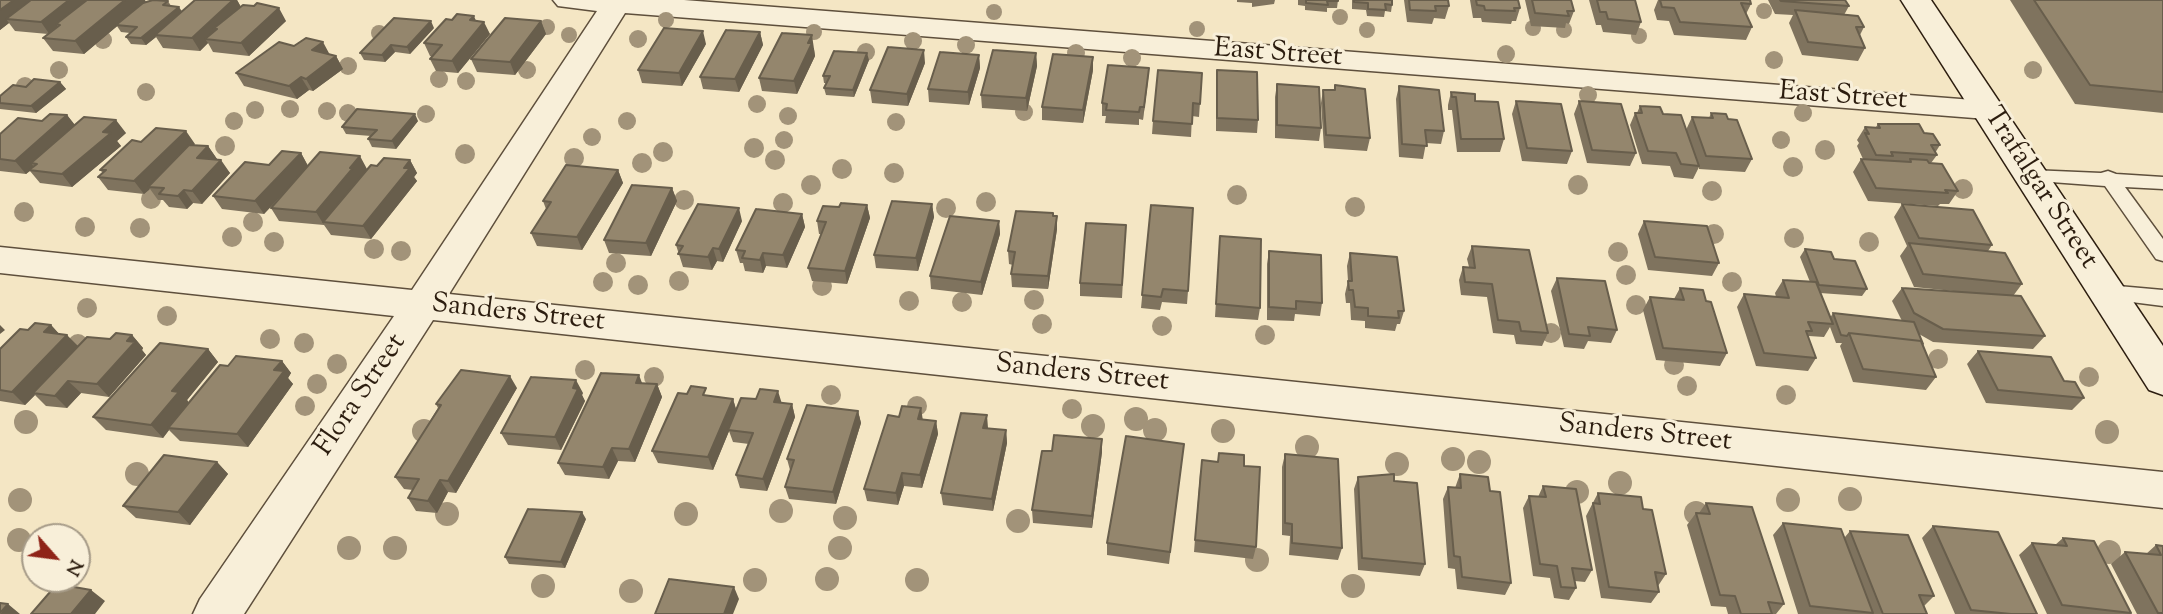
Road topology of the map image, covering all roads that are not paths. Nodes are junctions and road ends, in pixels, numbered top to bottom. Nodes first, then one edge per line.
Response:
1 (568, 0) edge
2 (1916, 0) edge
3 (616, 2) edge
4 (1987, 109) junction
5 (2031, 176) junction
6 (2108, 177) junction
7 (2163, 183) edge
8 (2163, 254) edge
9 (0, 260) edge
10 (2107, 293) junction
11 (2163, 298) edge
12 (423, 304) junction
13 (2163, 379) edge
14 (2163, 490) edge
15 (217, 614) edge

1 - 3 street, East Street
2 - 4 street, Trafalgar Street
3 - 4 street, East Street
3 - 12 street, Flora Street
4 - 5 street, Trafalgar Street
5 - 6 lane
5 - 10 street, Trafalgar Street
6 - 7 lane
6 - 8 lane
9 - 12 street, Sanders Street
10 - 11 lane
10 - 13 street, Trafalgar Street
12 - 14 street, Sanders Street
12 - 15 street, Flora Street

